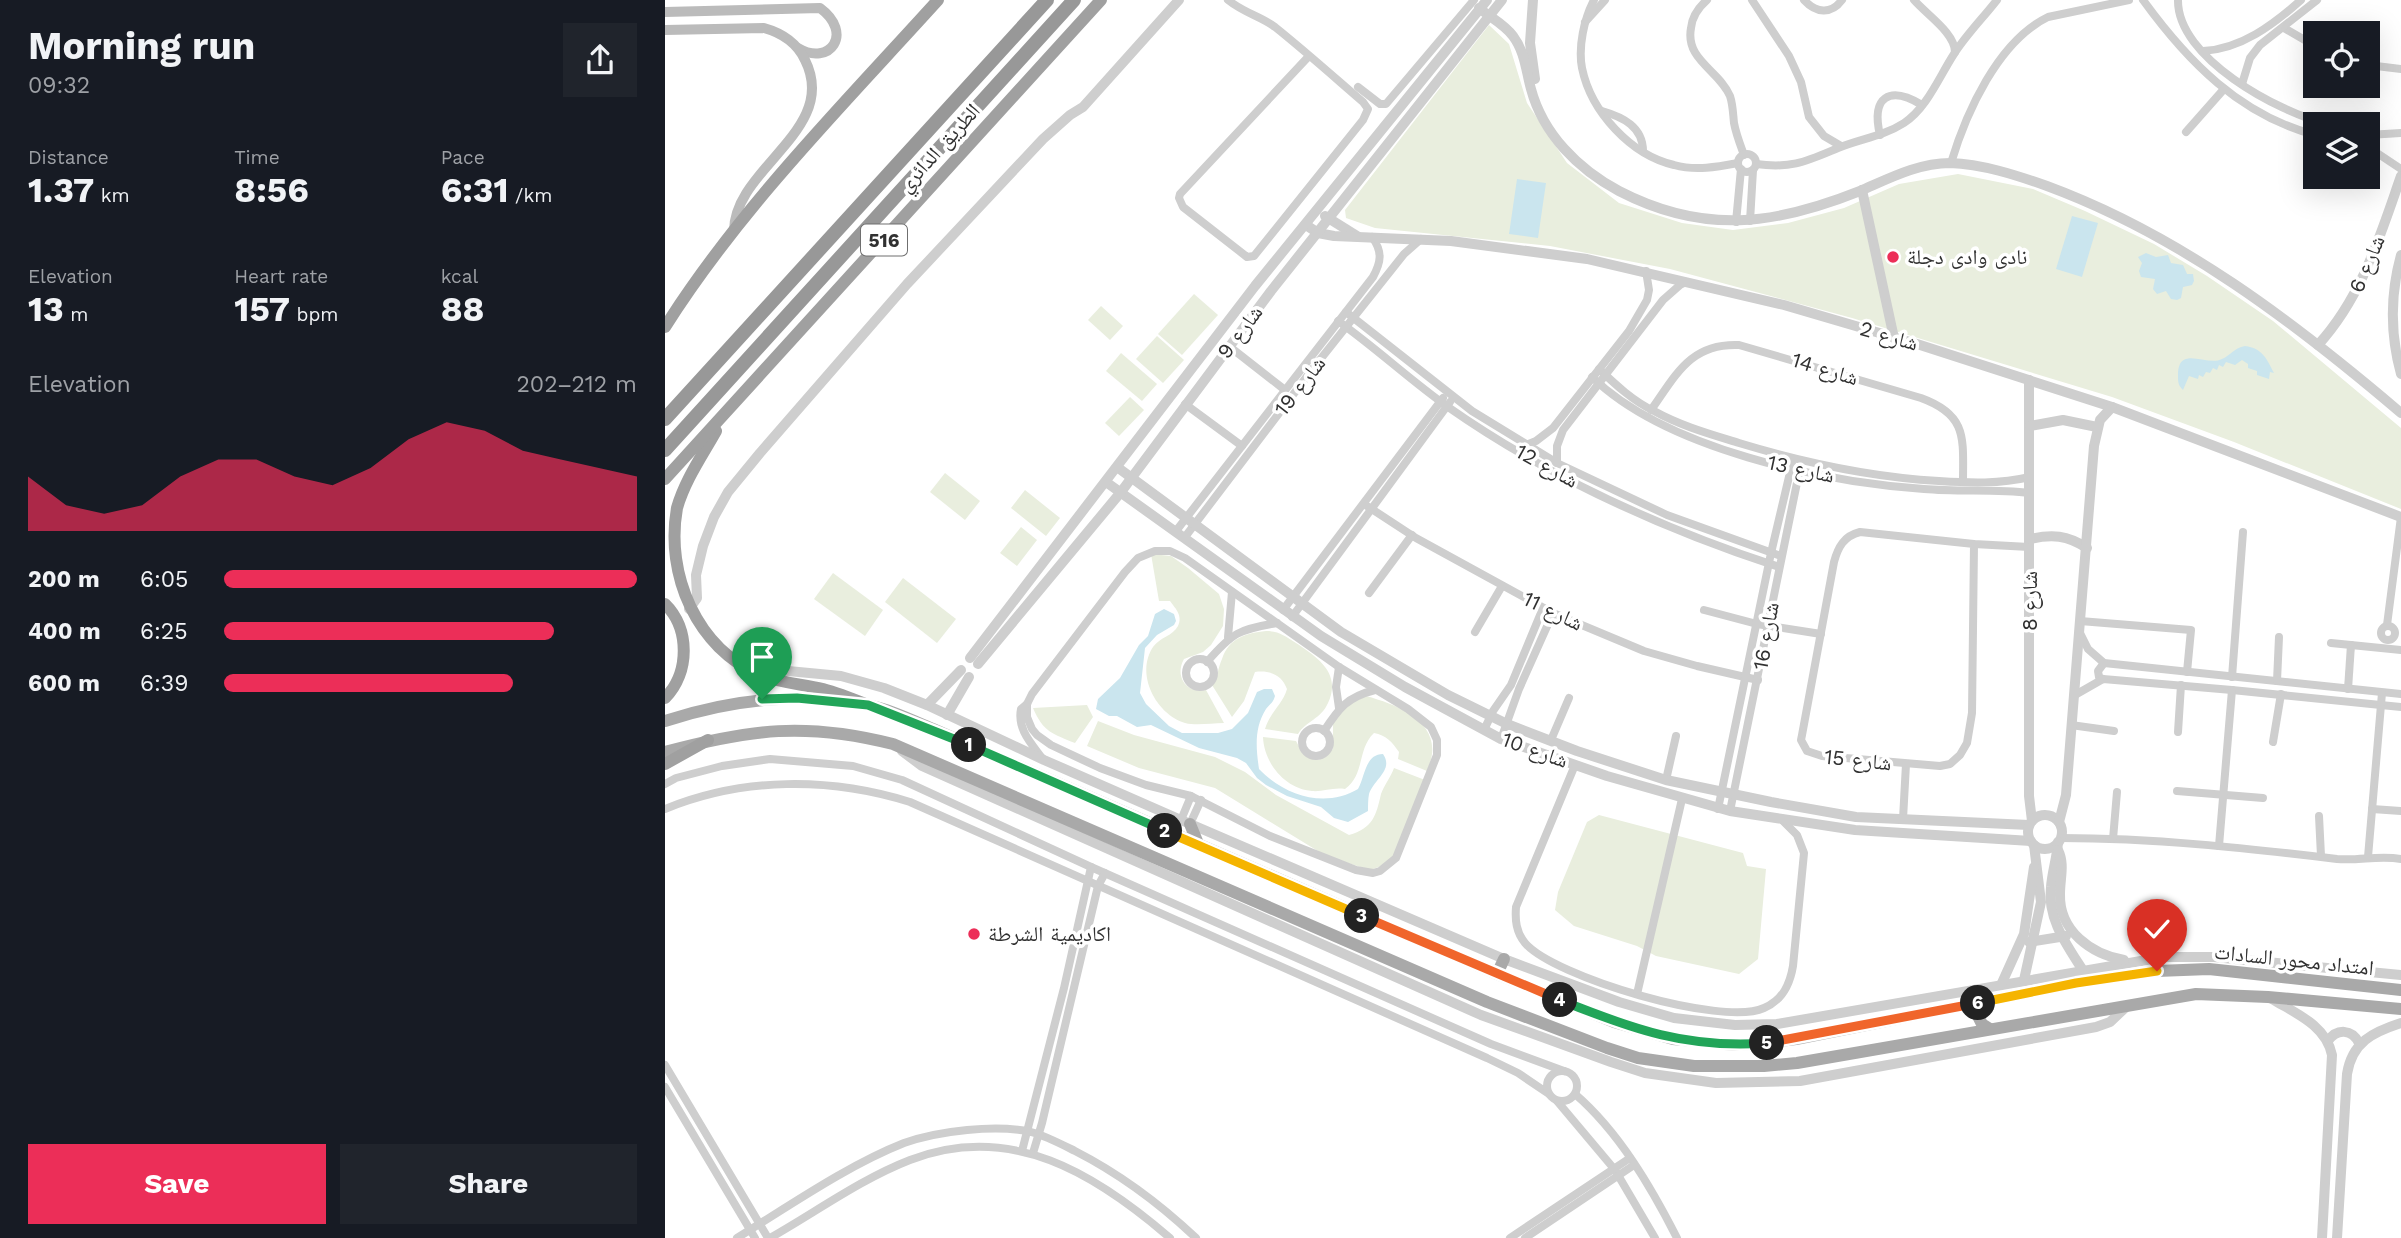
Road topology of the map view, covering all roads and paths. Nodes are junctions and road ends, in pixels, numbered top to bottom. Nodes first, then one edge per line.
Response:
1 (938, 0) edge
2 (1047, 0) edge
3 (1074, 0) edge
4 (1101, 0) edge
5 (1172, 0) edge
6 (1179, 0) edge
7 (1228, 0) edge
8 (1502, 0) edge
9 (1533, 0) edge
10 (1594, 0) edge
11 (1605, 0) edge
12 (1707, 0) edge
13 (1752, 0) edge
14 (1804, 0) edge
15 (1842, 0) edge
16 (1914, 0) edge
17 (1997, 0) edge
18 (2129, 0) edge
19 (2143, 0) edge
20 (2178, 0) edge
21 (2301, 0) edge
22 (2317, 0) edge
23 (1482, 6) edge
24 (665, 12) edge
25 (1585, 22) junction
26 (2284, 28) junction
27 (665, 30) edge
28 (1948, 33) junction
29 (1969, 35) junction
30 (2303, 40) edge
31 (796, 47) junction
32 (2203, 51) junction
33 (1955, 52) junction
34 (1309, 56) junction
35 (2380, 66) edge
36 (2401, 69) edge
37 (2242, 84) junction
38 (1358, 87) dead end
39 (2224, 89) junction
40 (1922, 105) junction
41 (1602, 111) junction
42 (1070, 115) junction
43 (2303, 117) edge
44 (1551, 130) junction
45 (2303, 131) edge
46 (2186, 132) dead end
47 (2401, 134) edge
48 (1880, 135) junction
49 (2380, 135) edge
50 (1824, 136) junction
51 (1841, 146) junction
52 (1643, 151) junction
53 (1825, 154) junction
54 (1744, 155) junction
55 (2380, 155) edge
56 (1951, 163) junction
57 (1740, 166) junction
58 (1755, 167) junction
59 (2401, 169) edge
60 (2401, 176) edge
61 (1339, 183) junction
62 (1862, 190) junction
63 (1349, 192) junction
64 (1318, 209) junction
65 (1329, 219) junction
66 (1750, 221) junction
67 (1735, 222) junction
68 (1306, 225) junction
69 (734, 231) junction
70 (1318, 233) junction
71 (1357, 236) junction
72 (1372, 237) junction
73 (1421, 239) junction
74 (2401, 257) edge
75 (1646, 271) junction
76 (1688, 281) junction
77 (1255, 286) junction
78 (2397, 294) edge
79 (1267, 296) junction
80 (1346, 312) junction
81 (1353, 319) junction
82 (1338, 321) junction
83 (665, 327) edge
84 (1347, 327) junction
85 (1894, 338) junction
86 (2318, 345) junction
87 (1230, 347) junction
88 (1599, 369) junction
89 (2401, 374) edge
90 (1606, 376) junction
91 (1592, 377) junction
92 (2029, 380) junction
93 (1599, 384) junction
94 (1285, 390) junction
95 (1450, 395) junction
96 (1443, 403) junction
97 (1185, 404) junction
98 (2112, 407) junction
99 (729, 409) junction
100 (1651, 410) junction
101 (2401, 413) edge
102 (665, 419) edge
103 (2030, 426) junction
104 (2097, 428) junction
105 (1526, 445) junction
106 (1242, 446) junction
107 (665, 450) edge
108 (1797, 459) junction
109 (1557, 463) junction
110 (1117, 467) junction
111 (1796, 469) junction
112 (2030, 477) junction
113 (1132, 478) junction
114 (665, 479) edge
115 (1106, 482) junction
116 (1963, 482) junction
117 (2008, 487) junction
118 (1121, 492) junction
119 (2030, 493) junction
120 (1368, 507) junction
121 (1667, 515) junction
122 (2401, 517) edge
123 (1190, 521) junction
124 (1662, 524) junction
125 (2243, 531) dead end
126 (1066, 533) junction
127 (1180, 534) junction
128 (1412, 535) junction
129 (1079, 543) junction
130 (2029, 543) junction
131 (1973, 544) junction
132 (2087, 548) junction
133 (665, 549) edge
134 (1771, 553) junction
135 (1781, 556) junction
136 (1769, 564) junction
137 (673, 566) junction
138 (1779, 567) junction
139 (1502, 586) junction
140 (1232, 592) junction
141 (1369, 593) dead end
142 (665, 597) edge
143 (1296, 601) junction
144 (669, 607) edge
145 (1543, 608) junction
146 (689, 609) junction
147 (1283, 610) junction
148 (1704, 610) dead end
149 (1553, 613) junction
150 (1292, 617) junction
151 (1277, 623) junction
152 (1757, 624) junction
153 (1769, 626) junction
154 (2079, 626) junction
155 (1475, 632) dead end
156 (1821, 634) junction
157 (2279, 637) dead end
158 (1228, 638) junction
159 (2331, 643) dead end
160 (2386, 644) junction
161 (2351, 645) junction
162 (2401, 650) edge
163 (730, 658) junction
164 (1207, 662) dead end
165 (2103, 663) junction
166 (1339, 667) junction
167 (2187, 672) junction
168 (1747, 677) junction
169 (2232, 677) junction
170 (2103, 679) junction
171 (1758, 680) junction
172 (2277, 681) junction
173 (2181, 685) junction
174 (2348, 689) junction
175 (2232, 690) junction
176 (1375, 691) junction
177 (2382, 693) junction
178 (2281, 694) junction
179 (2401, 694) edge
180 (2075, 695) junction
181 (665, 698) edge
182 (1569, 698) dead end
183 (1027, 704) junction
184 (868, 705) junction
185 (927, 705) junction
186 (2381, 705) junction
187 (2401, 707) edge
188 (1339, 708) junction
189 (947, 715) junction
190 (1490, 717) junction
191 (665, 721) edge
192 (1507, 724) junction
193 (2071, 725) junction
194 (1484, 730) junction
195 (1324, 731) dead end
196 (2114, 731) dead end
197 (2178, 732) dead end
198 (1676, 736) dead end
199 (1501, 739) junction
200 (708, 740) junction
201 (1551, 740) junction
202 (2273, 742) dead end
203 (893, 744) junction
204 (665, 752) edge
205 (1044, 760) junction
206 (665, 764) edge
207 (1906, 764) junction
208 (1575, 765) junction
209 (1666, 779) junction
210 (665, 784) edge
211 (2176, 791) dead end
212 (2117, 792) dead end
213 (1728, 793) junction
214 (2223, 794) junction
215 (1191, 796) junction
216 (2263, 798) dead end
217 (1682, 799) junction
218 (1201, 800) junction
219 (665, 808) edge
220 (1718, 808) junction
221 (2372, 809) junction
222 (1730, 811) junction
223 (2401, 811) edge
224 (2319, 816) dead end
225 (1783, 820) junction
226 (1903, 820) junction
227 (1186, 822) junction
228 (2059, 822) junction
229 (2031, 823) junction
230 (2113, 839) junction
231 (2033, 843) junction
232 (2059, 843) junction
233 (1199, 846) junction
234 (2220, 846) junction
235 (2321, 856) junction
236 (2368, 858) junction
237 (2401, 859) edge
238 (2035, 863) junction
239 (1091, 867) junction
240 (1105, 873) junction
241 (1089, 882) junction
242 (1098, 886) junction
243 (2073, 934) junction
244 (2061, 937) junction
245 (2021, 942) junction
246 (2032, 942) junction
247 (1504, 959) junction
248 (2131, 960) junction
249 (2282, 963) junction
250 (2083, 969) junction
251 (1497, 974) junction
252 (2135, 974) junction
253 (2401, 975) edge
254 (2280, 977) junction
255 (2024, 980) junction
256 (2001, 985) junction
257 (2401, 990) edge
258 (1637, 994) junction
259 (2268, 997) junction
260 (1982, 1003) junction
261 (2127, 1006) junction
262 (2401, 1009) edge
263 (1941, 1010) junction
264 (2401, 1023) edge
265 (1990, 1028) junction
266 (1945, 1036) junction
267 (2328, 1041) junction
268 (2359, 1043) junction
269 (665, 1065) edge
270 (1564, 1071) junction
271 (665, 1087) edge
272 (1549, 1094) junction
273 (1575, 1094) junction
274 (1557, 1101) junction
275 (1028, 1131) junction
276 (1038, 1134) junction
277 (1023, 1151) junction
278 (1033, 1153) junction
279 (1632, 1162) junction
280 (1618, 1173) junction
281 (760, 1224) junction
282 (753, 1234) edge
283 (737, 1238) edge
284 (769, 1238) edge
285 (1170, 1238) edge
286 (1196, 1238) edge
287 (1510, 1238) edge
288 (1525, 1238) edge
289 (1655, 1238) edge
290 (1677, 1238) edge
291 (2322, 1238) edge
292 (2337, 1238) edge

1 - 69 highway
2 - 102 highway, الطريق الدائري / 516
3 - 107 highway, الطريق الدائري / 516
4 - 99 highway, الطريق الدائري / 516
5 - 42 street
6 - 42 street
7 - 34 street
8 - 23 street, شارع 9
9 - 44 street
10 - 25 street
11 - 25 street
12 - 54 street
13 - 50 street
14 - 15 street
16 - 28 street
17 - 29 street
18 - 56 street
19 - 39 street
20 - 32 street
21 - 32 street
22 - 26 street
23 - 38 street
23 - 44 street
23 - 61 street, شارع 9
23 - 63 street, شارع 9
24 - 31 main road
25 - 41 street
26 - 30 street
26 - 37 street
27 - 31 main road
28 - 29 street
28 - 33 street
29 - 33 street
31 - 69 main road
32 - 37 street
33 - 40 street
34 - 34 street
35 - 36 street
37 - 43 street
39 - 45 street
39 - 46 street
40 - 48 street
40 - 48 street
41 - 52 street
41 - 52 street
42 - 146 street
44 - 67 street
47 - 49 street
48 - 51 street
50 - 51 street
50 - 53 street
51 - 53 street
52 - 57 street
53 - 58 street
54 - 57 street
54 - 58 street
55 - 59 street
56 - 62 street
56 - 86 street
57 - 58 street
57 - 67 street
58 - 66 street
60 - 86 street, شارع 6
61 - 63 street
61 - 64 street, شارع 9
62 - 66 street
62 - 85 street
63 - 65 street, شارع 9
64 - 65 street, شارع 2
64 - 68 street, شارع 9
65 - 70 street, شارع 9
65 - 71 street, شارع 2
66 - 67 street
68 - 70 street, شارع 2
68 - 77 street, شارع 9
69 - 83 highway
70 - 71 street, شارع 2
70 - 79 street, شارع 9
71 - 72 street, شارع 2
72 - 73 street, شارع 2
72 - 80 street, شارع 19
73 - 75 street, شارع 2
73 - 81 street, شارع 19
74 - 78 street, شارع 6
75 - 76 street, شارع 2
75 - 88 street
76 - 85 street, شارع 2
76 - 90 street
77 - 79 street
77 - 110 street, شارع 9
78 - 89 street, شارع 6
79 - 87 street, شارع 9
80 - 81 street, شارع 12
80 - 82 street, شارع 19
81 - 84 street, شارع 19
81 - 95 street, شارع 12
82 - 84 street, شارع 12
82 - 94 street, شارع 19
84 - 96 street, شارع 12
84 - 123 street, شارع 19
85 - 92 street, شارع 2
86 - 101 street
87 - 94 street
87 - 97 street, شارع 9
88 - 90 street, شارع 13
88 - 91 street
90 - 93 street
90 - 100 street, شارع 13
91 - 93 street, شارع 13
91 - 105 street
92 - 98 street, شارع 2
92 - 103 street, شارع 8
93 - 109 street
93 - 111 street, شارع 13
94 - 106 street, شارع 19
95 - 96 street
95 - 105 street, شارع 12
96 - 120 street
96 - 124 street, شارع 12
97 - 106 street
97 - 113 street, شارع 9
98 - 104 street
98 - 122 street, شارع 2
99 - 114 highway, الطريق الدائري / 516
99 - 137 highway, 516
100 - 108 street, شارع 13
100 - 116 street, شارع 14
103 - 104 street
103 - 112 street, شارع 8
104 - 132 street
105 - 109 street, شارع 12
106 - 123 street, شارع 19
108 - 111 street, شارع 16
108 - 116 street, شارع 13
109 - 121 street, شارع 12
110 - 113 street, شارع 10
110 - 115 street, شارع 9
111 - 117 street, شارع 13
111 - 134 street, شارع 16
111 - 135 street, شارع 16
112 - 117 street, شارع 13
112 - 119 street, شارع 8
113 - 118 street, شارع 9
113 - 123 street, شارع 10
115 - 118 street, شارع 10
115 - 126 street, شارع 9
116 - 117 street, شارع 13
117 - 119 street, شارع 13
118 - 127 street, شارع 10
118 - 129 street, شارع 9
119 - 130 street, شارع 8
120 - 128 street, شارع 11
120 - 143 street
121 - 124 street
121 - 134 street, شارع 12
122 - 160 street
123 - 127 street, شارع 19
123 - 143 street, شارع 10
124 - 136 street, شارع 12
125 - 169 street
126 - 129 street
126 - 129 street, شارع 9
127 - 147 street, شارع 10
128 - 139 street, شارع 11
128 - 141 street
130 - 131 street, شارع 15
130 - 132 street
130 - 229 street, شارع 8
131 - 156 street, شارع 15
131 - 207 street, شارع 15
132 - 154 street
133 - 137 highway
134 - 135 street, شارع 12
134 - 136 street, شارع 16
135 - 138 street, شارع 16
136 - 138 street, شارع 12
136 - 152 street, شارع 16
137 - 146 highway, 516
138 - 153 street, شارع 16
139 - 145 street, شارع 11
139 - 155 street
140 - 151 street
140 - 158 street
140 - 183 street
142 - 144 highway
143 - 147 street
143 - 150 street
143 - 190 street, شارع 10
144 - 181 highway
145 - 149 street, شارع 11
145 - 190 street
146 - 163 highway, 516
147 - 150 street, شارع 10
148 - 152 street
149 - 168 street, شارع 11
149 - 192 street
150 - 194 street, شارع 10
151 - 158 street
151 - 166 street
152 - 153 street
152 - 168 street, شارع 16
153 - 156 street
153 - 171 street, شارع 16
154 - 165 street
154 - 167 street
154 - 180 street
156 - 207 street, شارع 15
157 - 172 street
158 - 164 street
159 - 161 street
160 - 161 street
160 - 162 street
161 - 174 street
163 - 184 highway, 516
163 - 185 street
165 - 167 street
165 - 170 street
166 - 176 street
166 - 188 street
167 - 169 street
168 - 171 street, شارع 11
168 - 213 street, شارع 16
169 - 172 street
170 - 173 street
170 - 180 street
171 - 213 street, شارع 16
172 - 174 street
173 - 175 street
173 - 197 street
174 - 177 street
175 - 178 street
175 - 214 street
176 - 188 street
176 - 218 street
177 - 179 street
177 - 186 street
178 - 186 street
178 - 202 street
180 - 193 street
182 - 201 street
183 - 205 street
183 - 215 street
184 - 191 main road, امتداد محور السادات
184 - 233 main road, امتداد محور السادات
185 - 189 street
185 - 189 street
186 - 187 street
186 - 221 street
188 - 195 street
189 - 205 street
190 - 192 street, شارع 10
190 - 194 street
192 - 199 street
192 - 201 street, شارع 10
193 - 196 street
193 - 228 street
194 - 199 street, شارع 10
198 - 209 street
199 - 208 street, شارع 10
200 - 203 main road, امتداد محور السادات
200 - 204 main road, امتداد محور السادات
200 - 206 highway
201 - 209 street, شارع 10
203 - 261 street
203 - 266 main road, امتداد محور السادات
205 - 227 street
207 - 226 street
208 - 217 street, شارع 10
208 - 258 street
209 - 213 street, شارع 10
210 - 239 street
211 - 214 street
212 - 230 street
213 - 220 street, شارع 16
213 - 222 street, شارع 16
213 - 226 street, شارع 10
214 - 216 street
214 - 234 street
215 - 218 street
215 - 227 street
217 - 220 street, شارع 10
217 - 258 street
218 - 227 street
219 - 241 street
220 - 222 street, شارع 10
221 - 223 street
221 - 236 street
222 - 225 street, شارع 10
224 - 235 street
225 - 231 street, شارع 10
225 - 258 street
226 - 229 street, شارع 10
227 - 233 main road
227 - 247 street
228 - 229 street
228 - 232 street
229 - 231 street
230 - 232 street
230 - 234 street
231 - 232 street
231 - 238 street
232 - 243 street
232 - 244 street
233 - 251 main road, امتداد محور السادات
234 - 235 street
235 - 236 street
236 - 237 street
238 - 245 street
238 - 246 street
239 - 240 street
239 - 241 street
240 - 242 street
240 - 270 street
241 - 242 street
241 - 275 street
242 - 272 street
242 - 276 street
243 - 244 street
243 - 248 street
244 - 246 street
244 - 250 street
245 - 246 street
245 - 256 street
246 - 255 street
247 - 251 main road
247 - 256 street
248 - 249 street
248 - 250 street
248 - 252 main road
249 - 253 street
249 - 254 main road
250 - 255 street
251 - 263 main road, امتداد محور السادات
252 - 254 main road, امتداد محور السادات
252 - 260 main road, امتداد محور السادات
254 - 257 main road, امتداد محور السادات
255 - 256 street
259 - 261 main road, امتداد محور السادات
259 - 262 main road, امتداد محور السادات
259 - 267 street
260 - 263 main road, امتداد محور السادات
260 - 265 main road
261 - 265 main road, امتداد محور السادات
263 - 266 main road
264 - 268 street
265 - 266 main road, امتداد محور السادات
267 - 268 street
267 - 291 street
268 - 292 street
269 - 281 street
270 - 272 street
270 - 273 street
271 - 282 street
272 - 274 street
273 - 274 street
273 - 279 street
274 - 280 street
275 - 276 street
275 - 277 street
275 - 281 street
276 - 278 street
276 - 286 street
277 - 278 street
277 - 284 street
278 - 285 street
279 - 280 street
279 - 290 street
280 - 287 street
280 - 288 street
280 - 289 street
281 - 282 street
281 - 284 street
282 - 283 street

